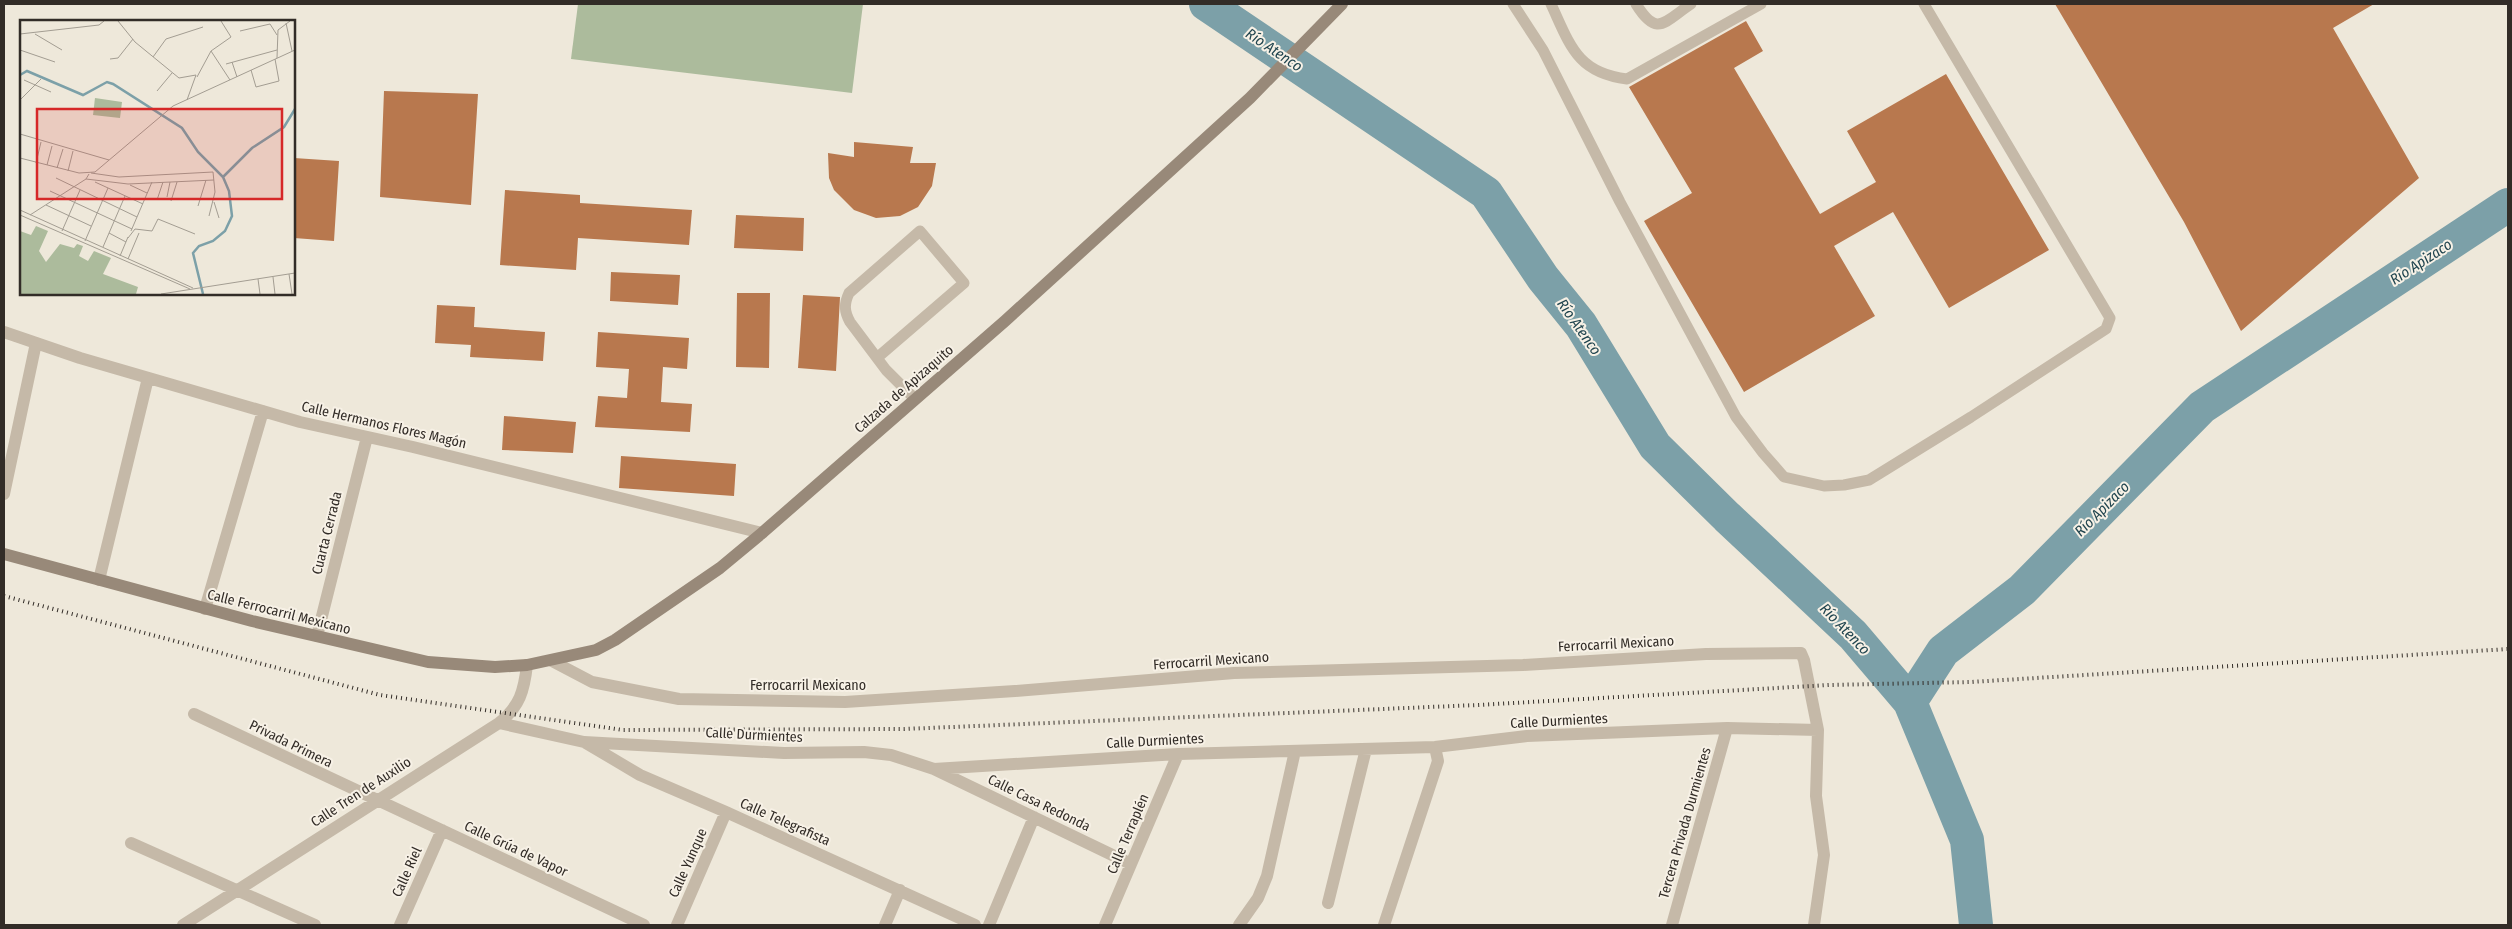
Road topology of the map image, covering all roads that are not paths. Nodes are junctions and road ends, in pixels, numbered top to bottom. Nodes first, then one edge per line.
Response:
1 (1342, 4) edge
2 (1514, 4) edge
3 (1551, 4) edge
4 (1636, 4) edge
5 (1691, 4) edge
6 (1761, 4) edge
7 (1924, 4) edge
8 (4, 332) edge
9 (36, 343) junction
10 (878, 357) junction
11 (148, 378) junction
12 (915, 399) junction
13 (263, 411) junction
14 (367, 436) junction
15 (4, 494) edge
16 (762, 533) junction
17 (4, 554) edge
18 (98, 580) junction
19 (205, 609) junction
20 (317, 636) junction
21 (552, 661) junction
22 (527, 665) junction
23 (194, 714) dead end
24 (498, 723) junction
25 (1728, 728) junction
26 (1818, 730) junction
27 (584, 742) junction
28 (1435, 747) junction
29 (1366, 749) junction
30 (1295, 751) junction
31 (1178, 754) junction
32 (934, 769) junction
33 (375, 801) junction
34 (726, 812) junction
35 (1034, 817) junction
36 (442, 830) junction
37 (130, 842) dead end
38 (1131, 864) junction
39 (239, 889) junction
40 (900, 890) junction
41 (1328, 903) dead end
42 (183, 925) edge
43 (315, 925) edge
44 (400, 925) edge
45 (644, 925) edge
46 (676, 925) edge
47 (885, 925) edge
48 (975, 925) edge
49 (989, 925) edge
50 (1104, 925) edge
51 (1239, 925) edge
52 (1384, 925) edge
53 (1672, 925) edge
54 (1814, 925) edge

1 - 12 main road, Calzada de Apizaquito
2 - 7 lane
3 - 6 lane
4 - 5 lane
8 - 9 street, Calle Hermanos Flores Magón
9 - 11 street, Calle Hermanos Flores Magón
9 - 15 street
10 - 10 lane
10 - 12 lane
11 - 13 street, Calle Hermanos Flores Magón
11 - 18 street
12 - 16 main road, Calzada de Apizaquito
13 - 14 street, Calle Hermanos Flores Magón
13 - 19 street
14 - 16 street, Calle Hermanos Flores Magón
14 - 20 street, Cuarta Cerrada
16 - 21 main road, Calzada de Apizaquito
17 - 18 main road, Calle Ferrocarril Mexicano
18 - 19 main road, Calle Ferrocarril Mexicano
19 - 20 main road, Calle Ferrocarril Mexicano
20 - 22 main road, Calle Ferrocarril Mexicano
21 - 22 main road, Calle Ferrocarril Mexicano
21 - 26 street, Ferrocarril Mexicano
22 - 24 street, Calle Tren de Auxilio
23 - 33 street, Privada Primera
24 - 27 street, Calle Durmientes
24 - 33 street, Calle Tren de Auxilio
25 - 26 street, Calle Durmientes
25 - 28 street, Calle Durmientes
25 - 53 street, Tercera Privada Durmientes
26 - 54 street
27 - 32 street, Calle Durmientes
27 - 34 street, Calle Telegrafista
28 - 29 street, Calle Durmientes
28 - 52 street
29 - 30 street, Calle Durmientes
29 - 41 street
30 - 31 street, Calle Durmientes
30 - 51 street
31 - 32 street, Calle Durmientes
31 - 38 street, Calle Terraplén
32 - 35 street, Calle Casa Redonda
33 - 36 street, Calle Grúa de Vapor
33 - 39 street, Calle Tren de Auxilio
34 - 40 street, Calle Telegrafista
34 - 46 street, Calle Yunque
35 - 38 street, Calle Casa Redonda
35 - 49 street
36 - 44 street, Calle Riel
36 - 45 street, Calle Grúa de Vapor
37 - 39 street
38 - 50 street, Calle Terraplén
39 - 42 street, Calle Tren de Auxilio
39 - 43 street
40 - 47 street
40 - 48 street, Calle Telegrafista

